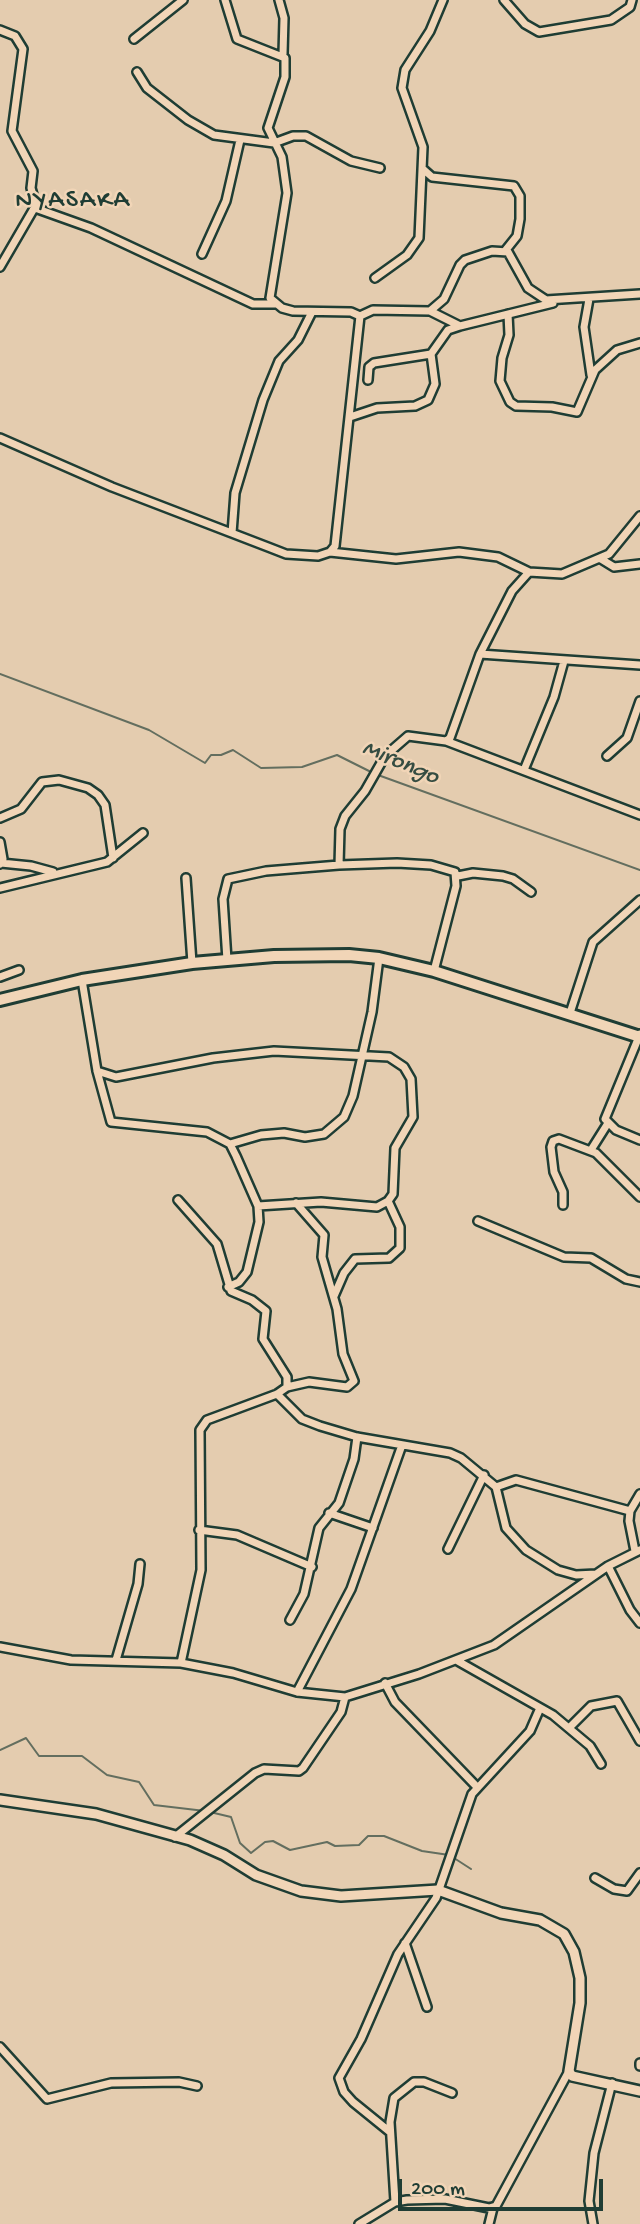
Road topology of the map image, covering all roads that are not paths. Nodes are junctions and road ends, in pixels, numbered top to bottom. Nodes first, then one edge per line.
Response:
1 (183, 0) edge
2 (225, 0) edge
3 (279, 0) edge
4 (443, 0) edge
5 (504, 0) edge
6 (632, 0) edge
7 (0, 30) edge
8 (134, 38) dead end
9 (283, 54) junction
10 (137, 72) dead end
11 (240, 141) junction
12 (274, 143) junction
13 (380, 168) dead end
14 (422, 169) junction
15 (35, 208) junction
16 (505, 251) junction
17 (202, 254) dead end
18 (0, 267) edge
19 (376, 278) dead end
20 (640, 294) edge
21 (589, 299) junction
22 (557, 302) junction
23 (275, 304) junction
24 (430, 311) junction
25 (312, 312) junction
26 (508, 314) junction
27 (360, 316) junction
28 (460, 326) junction
29 (640, 343) edge
30 (431, 355) junction
31 (591, 375) junction
32 (368, 380) dead end
33 (350, 417) junction
34 (0, 438) edge
35 (640, 516) edge
36 (232, 533) junction
37 (330, 552) junction
38 (601, 559) junction
39 (640, 564) edge
40 (529, 572) junction
41 (480, 654) junction
42 (564, 662) junction
43 (640, 665) edge
44 (640, 701) edge
45 (446, 741) junction
46 (607, 756) dead end
47 (524, 769) junction
48 (640, 815) edge
49 (0, 818) edge
50 (143, 833) dead end
51 (0, 842) edge
52 (113, 858) junction
53 (0, 864) edge
54 (339, 865) junction
55 (54, 872) junction
56 (458, 876) junction
57 (186, 878) dead end
58 (0, 888) edge
59 (531, 892) dead end
60 (640, 900) edge
61 (379, 958) junction
62 (227, 960) junction
63 (192, 963) junction
64 (19, 970) dead end
65 (434, 971) junction
66 (0, 977) edge
67 (82, 980) junction
68 (0, 1000) edge
69 (570, 1013) junction
70 (639, 1036) edge
71 (362, 1056) junction
72 (97, 1071) junction
73 (608, 1123) junction
74 (640, 1140) edge
75 (230, 1144) junction
76 (591, 1150) junction
77 (640, 1197) edge
78 (177, 1200) dead end
79 (388, 1201) junction
80 (296, 1203) junction
81 (563, 1205) dead end
82 (258, 1206) junction
83 (478, 1221) dead end
84 (640, 1282) edge
85 (228, 1287) junction
86 (334, 1297) junction
87 (287, 1387) junction
88 (277, 1394) junction
89 (357, 1437) junction
90 (402, 1445) junction
91 (484, 1475) junction
92 (496, 1487) junction
93 (640, 1494) edge
94 (631, 1511) junction
95 (329, 1513) junction
96 (373, 1528) junction
97 (199, 1530) junction
98 (449, 1549) dead end
99 (638, 1551) edge
100 (140, 1564) dead end
101 (608, 1566) junction
102 (312, 1567) junction
103 (597, 1574) junction
104 (290, 1620) dead end
105 (640, 1623) edge
106 (0, 1647) edge
107 (116, 1660) junction
108 (456, 1660) junction
109 (181, 1663) junction
110 (385, 1683) junction
111 (297, 1692) junction
112 (345, 1696) junction
113 (540, 1708) junction
114 (569, 1728) junction
115 (640, 1741) edge
116 (601, 1765) dead end
117 (477, 1787) junction
118 (0, 1800) edge
119 (174, 1837) junction
120 (640, 1873) edge
121 (595, 1878) dead end
122 (438, 1890) junction
123 (405, 1943) junction
124 (427, 2007) dead end
125 (0, 2047) edge
126 (569, 2071) junction
127 (612, 2083) junction
128 (197, 2086) dead end
129 (640, 2091) edge
130 (452, 2093) dead end
131 (390, 2132) junction
132 (395, 2202) junction
133 (493, 2208) junction
134 (359, 2224) edge
135 (489, 2224) edge
136 (593, 2224) edge

1 - 8 street
2 - 9 street
3 - 9 street
4 - 14 street
5 - 6 street
7 - 15 street
9 - 12 street
10 - 11 street
11 - 12 street
11 - 17 street
12 - 13 street
12 - 23 street
14 - 16 street
14 - 19 street
15 - 18 street
15 - 23 street
16 - 22 street
16 - 24 street
20 - 21 street
21 - 22 street
21 - 31 street
22 - 26 street
23 - 25 street
24 - 27 street
24 - 28 street
25 - 27 street
25 - 36 street
26 - 28 street
26 - 31 street
27 - 33 street
28 - 30 street
29 - 31 street
30 - 32 street
30 - 33 street
33 - 37 street
34 - 36 street
35 - 38 street
36 - 37 street
37 - 40 street
38 - 39 street
38 - 40 street
40 - 41 street
41 - 42 street
41 - 45 street
42 - 43 street
42 - 47 street
44 - 46 street
45 - 47 street
45 - 54 street
47 - 48 street
49 - 52 street
50 - 52 street
51 - 53 street
52 - 55 street
53 - 55 street
54 - 56 street
54 - 62 street
55 - 58 street
56 - 59 street
56 - 65 street
57 - 63 street
60 - 69 street
61 - 62 main road
61 - 65 main road
61 - 71 street
62 - 63 main road
63 - 67 main road
64 - 66 street
65 - 69 main road
67 - 68 main road
67 - 72 street
69 - 70 main road
70 - 73 street
71 - 72 street
71 - 75 street
71 - 79 street
72 - 75 street
73 - 74 street
73 - 76 street
75 - 82 street
76 - 77 street
76 - 81 street
78 - 85 street
79 - 80 street
79 - 86 street
80 - 82 street
80 - 86 street
82 - 85 street
83 - 84 street
85 - 87 street
86 - 87 street
87 - 88 street
88 - 89 street
88 - 97 street
89 - 90 street
89 - 95 street
90 - 91 street
90 - 96 street
91 - 92 street
91 - 98 street
92 - 94 street
92 - 103 street
93 - 94 street
94 - 99 street
95 - 96 street
95 - 102 street
96 - 111 street
97 - 102 street
97 - 109 street
99 - 101 street
100 - 107 street
101 - 103 street
101 - 105 street
102 - 104 street
103 - 108 street
106 - 107 street
107 - 109 street
108 - 110 street
108 - 113 street
109 - 111 street
110 - 112 street
110 - 117 street
111 - 112 street
112 - 119 street
113 - 114 street
113 - 117 street
114 - 115 street
114 - 116 street
117 - 122 street
118 - 119 street
119 - 122 street
120 - 121 street
122 - 123 street
122 - 126 street
123 - 124 street
123 - 131 street
125 - 128 street
126 - 127 street
126 - 133 street
127 - 129 street
127 - 136 street
130 - 131 street
131 - 132 street
132 - 133 street
132 - 134 street
133 - 135 street

